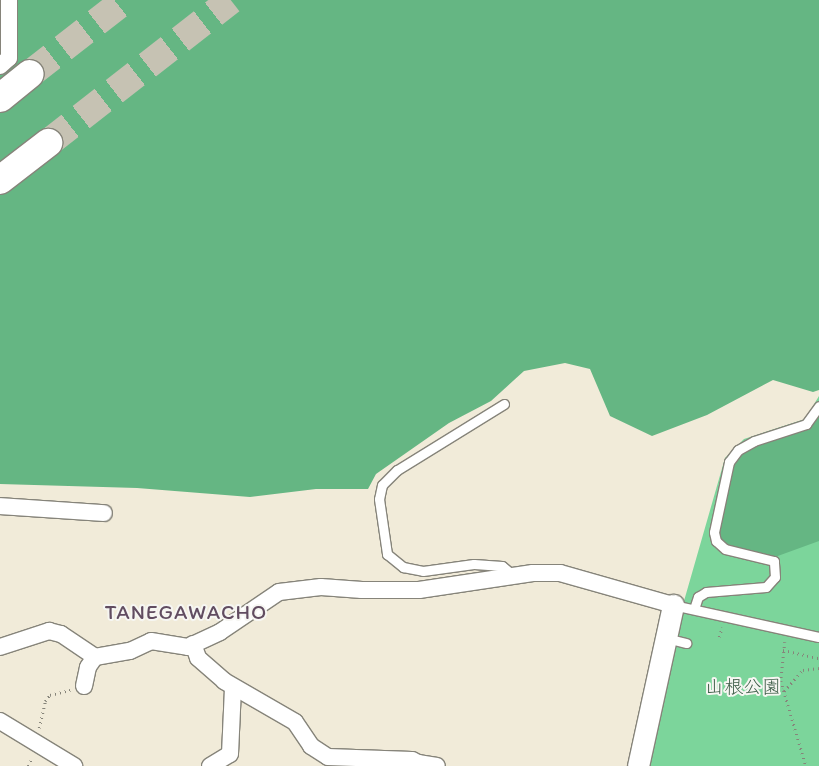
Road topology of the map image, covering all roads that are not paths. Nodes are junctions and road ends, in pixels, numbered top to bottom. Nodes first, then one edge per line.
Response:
1 (9, 0) edge
2 (11, 82) edge
3 (39, 150) tunnel mouth
4 (0, 180) edge
5 (504, 404) dead end
6 (819, 406) edge
7 (0, 506) edge
8 (104, 513) dead end
9 (514, 576) junction
10 (673, 604) junction
11 (694, 609) junction
12 (819, 637) edge
13 (193, 644) junction
14 (0, 646) edge
15 (95, 657) junction
16 (84, 686) road end
17 (233, 687) junction
18 (0, 721) edge
19 (418, 765) edge
20 (74, 766) edge
21 (210, 766) edge
22 (437, 766) edge
23 (638, 766) edge

1 - 2 street
3 - 4 highway
5 - 9 lane
6 - 11 lane
7 - 8 street
9 - 10 street
9 - 13 street
10 - 11 lane
10 - 23 street
11 - 12 lane
13 - 15 street
13 - 17 street
14 - 15 street
15 - 16 street
17 - 19 street
17 - 21 street
18 - 20 street
19 - 22 street

